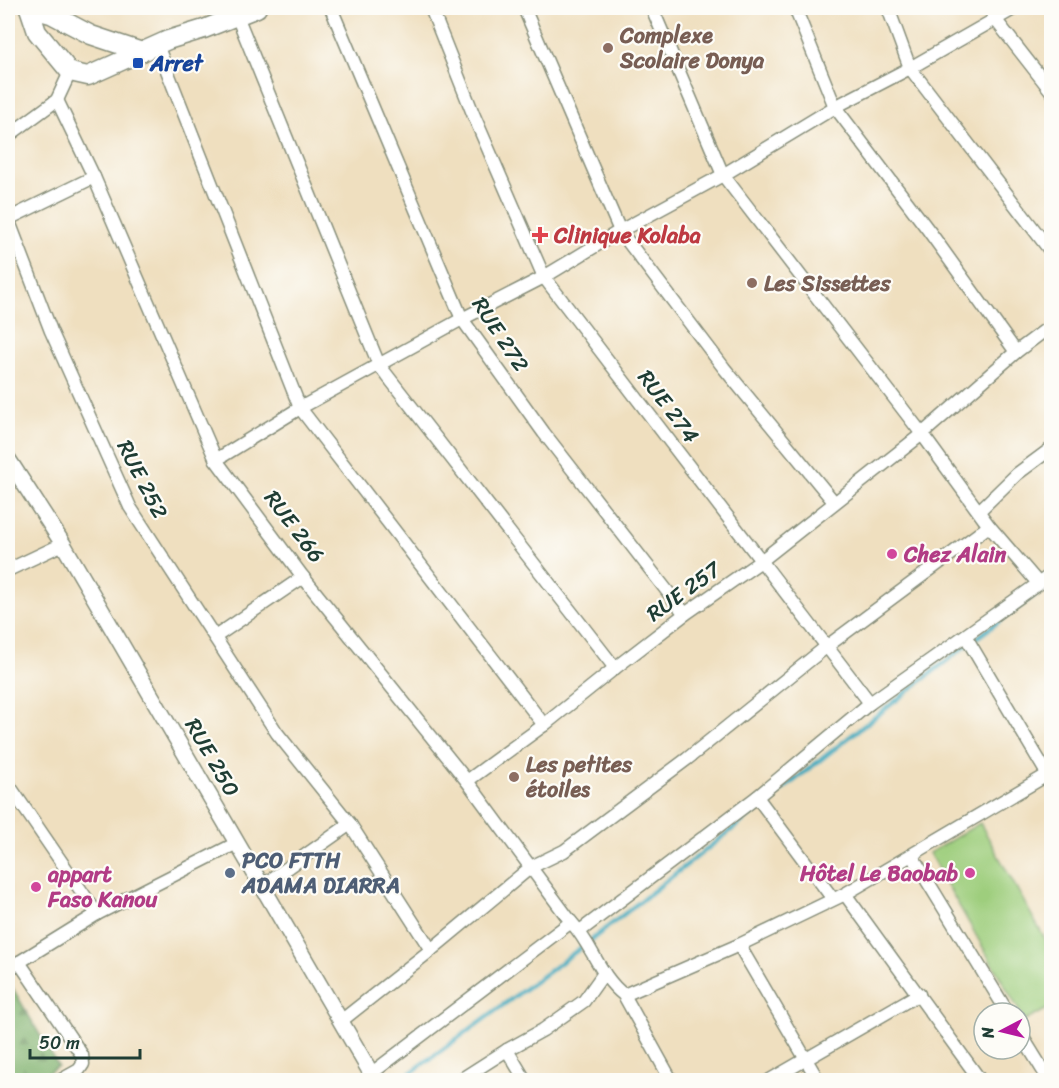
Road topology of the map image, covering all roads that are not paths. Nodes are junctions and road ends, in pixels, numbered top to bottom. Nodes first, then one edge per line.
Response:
1 (29, 8) edge
2 (257, 8) edge
3 (332, 8) edge
4 (431, 8) edge
5 (524, 8) edge
6 (652, 8) edge
7 (795, 8) edge
8 (888, 8) edge
9 (1015, 8) edge
10 (992, 13) edge
11 (237, 16) junction
12 (150, 49) junction
13 (910, 68) junction
14 (70, 72) junction
15 (1052, 92) edge
16 (57, 100) junction
17 (835, 107) junction
18 (8, 136) edge
19 (723, 175) junction
20 (94, 177) junction
21 (8, 219) edge
22 (620, 231) junction
23 (1052, 253) edge
24 (544, 277) junction
25 (462, 319) junction
26 (1052, 325) edge
27 (1016, 352) junction
28 (379, 365) junction
29 (300, 408) junction
30 (922, 434) junction
31 (1052, 448) edge
32 (8, 459) edge
33 (216, 460) junction
34 (834, 502) junction
35 (980, 511) junction
36 (989, 526) junction
37 (63, 544) junction
38 (761, 561) junction
39 (8, 570) edge
40 (1052, 574) edge
41 (303, 577) junction
42 (1038, 584) junction
43 (686, 614) junction
44 (215, 637) junction
45 (966, 637) junction
46 (825, 647) junction
47 (615, 668) junction
48 (870, 703) junction
49 (544, 725) junction
50 (1050, 776) edge
51 (467, 781) junction
52 (8, 784) edge
53 (757, 797) junction
54 (350, 824) junction
55 (237, 843) junction
56 (912, 856) junction
57 (531, 867) junction
58 (262, 886) junction
59 (839, 896) junction
60 (97, 914) junction
61 (575, 927) junction
62 (739, 945) junction
63 (431, 950) junction
64 (19, 962) junction
65 (8, 969) edge
66 (604, 973) junction
67 (919, 994) junction
68 (624, 995) junction
69 (1001, 1001) edge
70 (341, 1021) junction
71 (507, 1050) junction
72 (1032, 1052) edge
73 (806, 1061) junction
74 (374, 1077) edge
75 (61, 1080) edge
76 (460, 1080) edge
77 (525, 1080) edge
78 (671, 1080) edge
79 (770, 1080) edge
80 (818, 1080) edge
81 (980, 1080) edge
82 (1049, 1080) edge

1 - 12 main road
1 - 14 main road
2 - 11 main road
3 - 25 street, RUE 272
4 - 24 street, RUE 274
5 - 22 street
6 - 19 street
7 - 17 street
8 - 13 street
9 - 10 street
10 - 13 street
10 - 15 street
11 - 12 main road
11 - 28 street
12 - 14 main road
12 - 29 street
13 - 17 street
13 - 23 street
14 - 16 street
16 - 18 street
16 - 20 street, RUE 266
17 - 19 street
17 - 27 street
19 - 22 street
19 - 30 street
20 - 21 street
20 - 33 street, RUE 266
21 - 44 street, RUE 252
22 - 24 street
22 - 34 street
24 - 25 street
24 - 38 street, RUE 274
25 - 28 street
25 - 43 street, RUE 272
26 - 27 street, RUE 257
27 - 30 street, RUE 257
28 - 29 street
28 - 47 street
29 - 33 street
29 - 49 street
30 - 34 street, RUE 257
30 - 35 street
31 - 35 street
32 - 37 street, RUE 250
33 - 41 street, RUE 266
34 - 38 street, RUE 257
35 - 36 street
36 - 42 street
36 - 46 street
37 - 39 street
37 - 55 street, RUE 250
38 - 43 street, RUE 257
38 - 46 street, RUE 274
40 - 42 street
41 - 44 street
41 - 51 street, RUE 266
42 - 45 street
43 - 47 street, RUE 257
44 - 54 street, RUE 252
45 - 48 street
45 - 50 street
46 - 48 street, RUE 274
46 - 57 street
47 - 49 street, RUE 257
48 - 53 street
49 - 51 street, RUE 257
50 - 56 street
51 - 57 street, RUE 266
52 - 60 street
53 - 59 street
53 - 61 street
54 - 58 street
54 - 63 street, RUE 252
55 - 58 street, RUE 250
55 - 60 street
56 - 59 street
56 - 69 street
57 - 61 street, RUE 266
57 - 63 street
58 - 70 street, RUE 250
59 - 62 street
59 - 67 street
60 - 64 street
61 - 66 street, RUE 266
61 - 74 street
62 - 68 street
62 - 73 street
63 - 70 street
64 - 65 street
64 - 75 street
66 - 68 street, RUE 266
66 - 71 street
67 - 73 street
67 - 81 street
68 - 78 street, RUE 266
70 - 74 street, RUE 250
71 - 76 street
71 - 77 street
72 - 82 street
73 - 79 street
73 - 80 street

